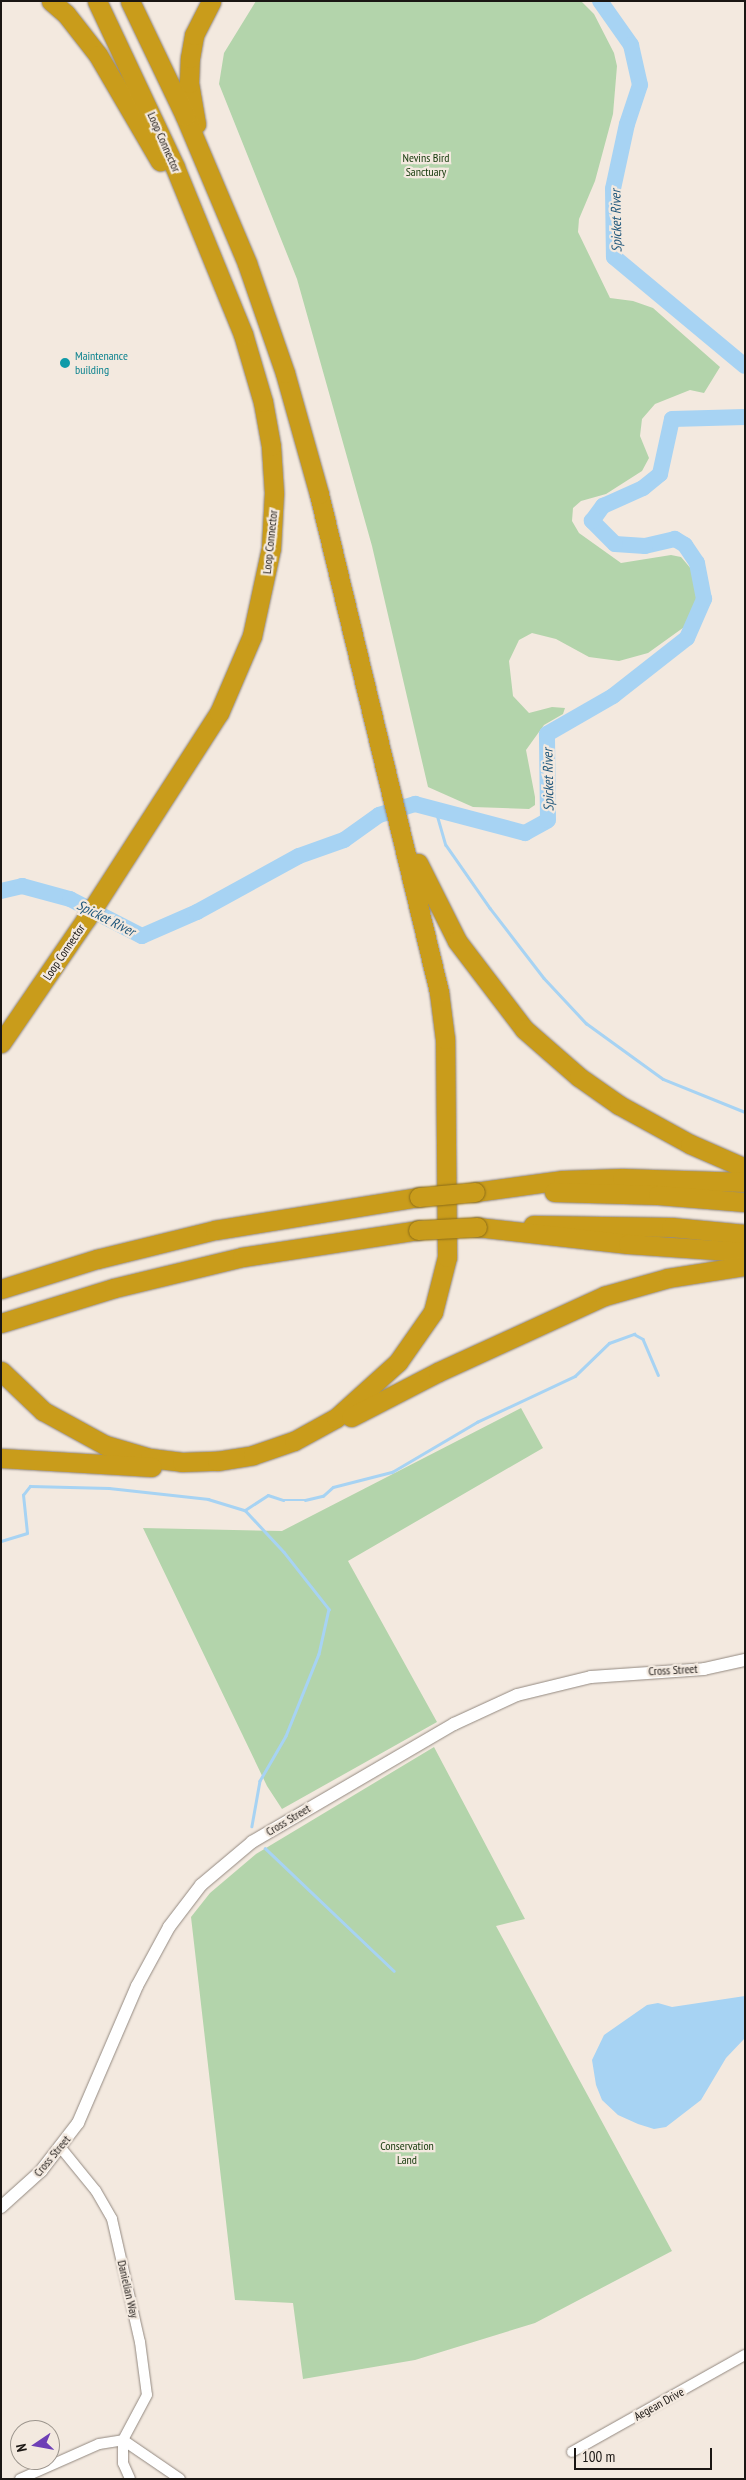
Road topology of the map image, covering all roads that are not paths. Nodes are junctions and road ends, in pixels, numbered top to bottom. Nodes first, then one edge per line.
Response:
1 (51, 1) edge
2 (97, 1) edge
3 (130, 1) edge
4 (210, 1) edge
5 (212, 178) junction
6 (229, 296) junction
7 (400, 820) junction
8 (1, 1043) edge
9 (745, 1168) edge
10 (745, 1182) edge
11 (475, 1192) junction
12 (745, 1202) edge
13 (477, 1227) junction
14 (745, 1234) edge
15 (745, 1252) edge
16 (745, 1266) edge
17 (1, 1289) edge
18 (2, 1323) edge
19 (1, 1371) edge
20 (306, 1435) junction
21 (1, 1458) edge
22 (205, 1462) junction
23 (745, 1660) edge
24 (61, 2148) junction
25 (1, 2207) edge
26 (745, 2355) edge
27 (123, 2440) junction
28 (572, 2452) dead end
29 (21, 2479) edge
30 (130, 2479) edge
31 (180, 2479) edge

1 - 6 highway
2 - 6 highway, Loop Connector
3 - 5 highway
4 - 5 highway
5 - 7 highway
6 - 8 highway, Loop Connector
7 - 9 highway
7 - 20 highway
10 - 11 highway
11 - 12 highway
11 - 17 highway, bridge
13 - 14 highway
13 - 15 highway
13 - 18 highway, bridge
16 - 20 highway
19 - 22 highway
20 - 22 highway
21 - 22 highway
23 - 24 street, Cross Street
24 - 25 street, Cross Street
24 - 27 street, Danielian Way
26 - 28 street, Aegean Drive
27 - 29 street
27 - 30 street
27 - 31 street

